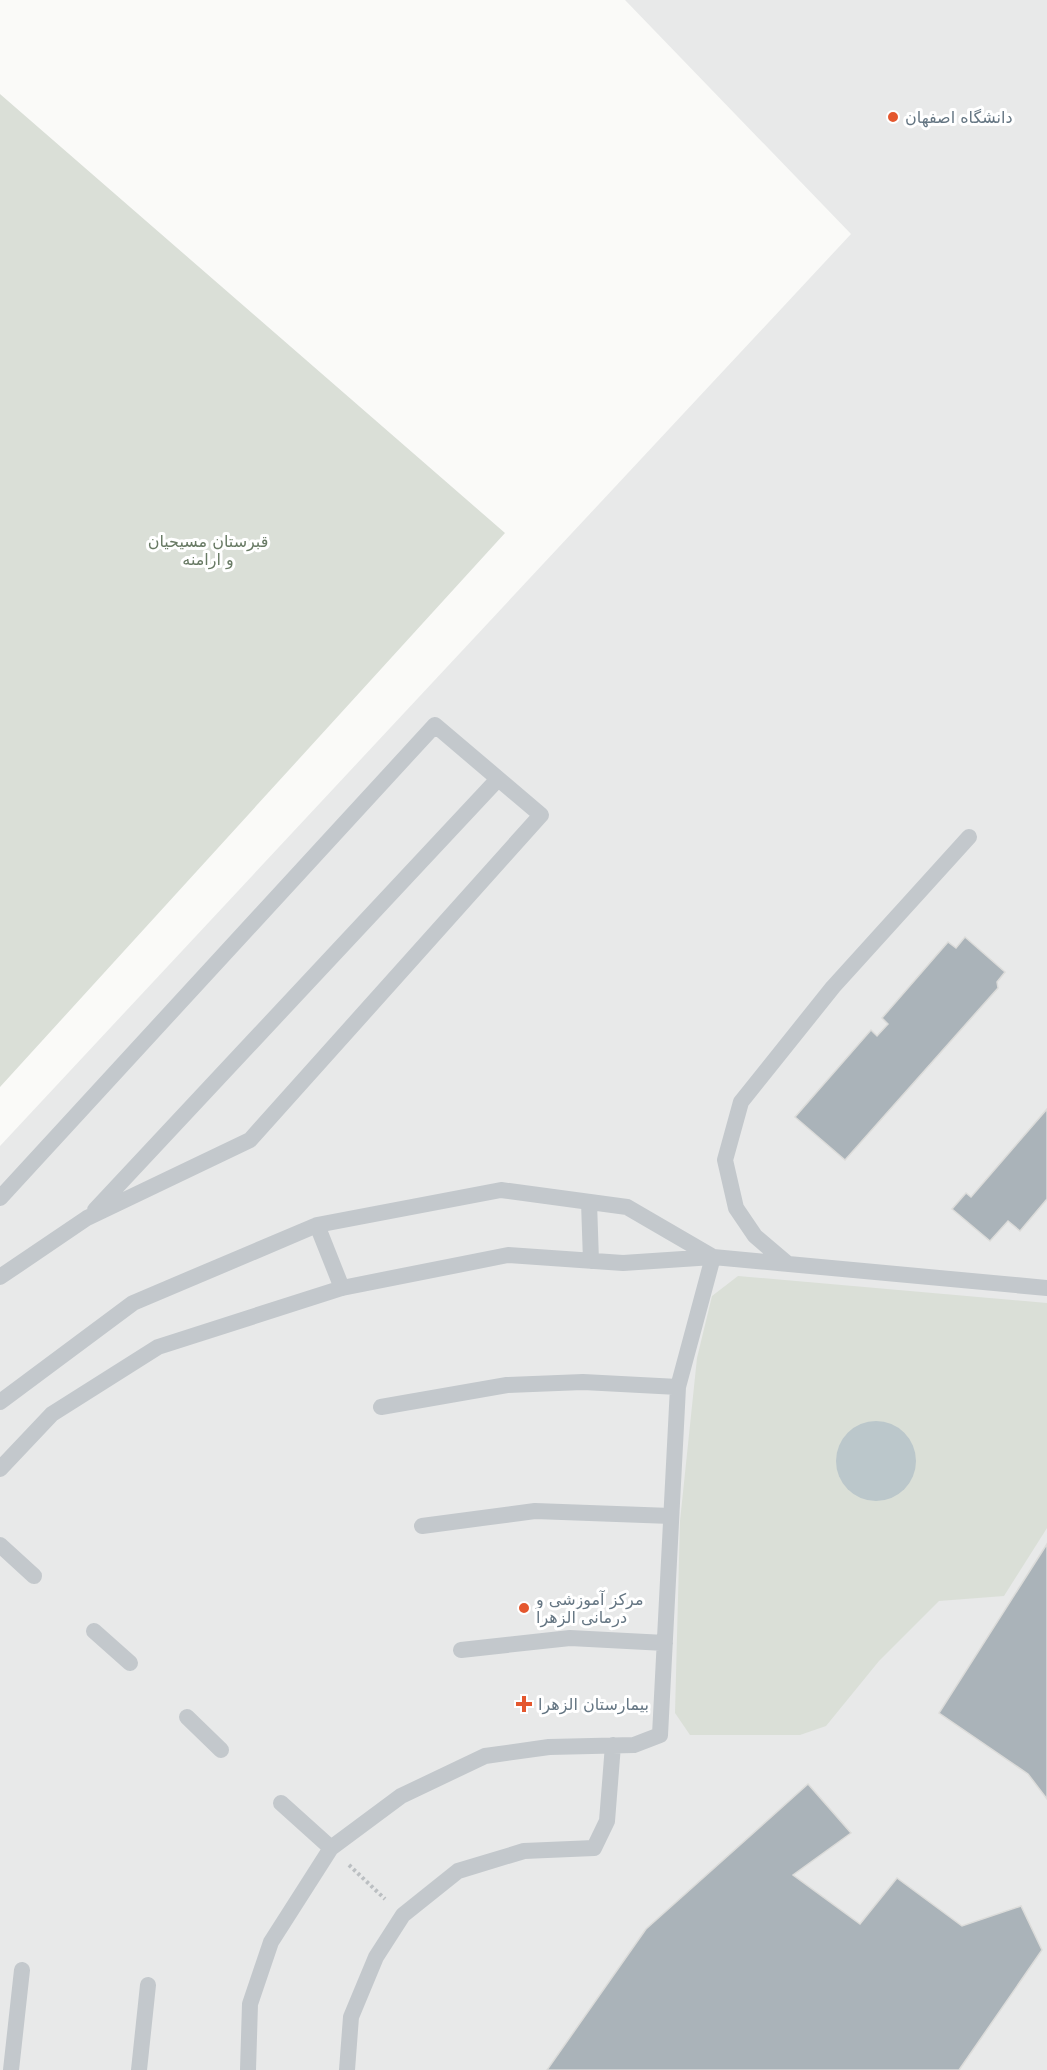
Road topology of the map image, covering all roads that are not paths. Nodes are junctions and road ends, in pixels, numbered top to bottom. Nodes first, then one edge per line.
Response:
1 (498, 779) junction
2 (969, 837) dead end
3 (0, 1198) edge
4 (589, 1202) junction
5 (88, 1217) junction
6 (317, 1225) junction
7 (713, 1257) junction
8 (591, 1261) junction
9 (788, 1264) junction
10 (0, 1277) edge
11 (342, 1288) junction
12 (1047, 1288) edge
13 (678, 1388) junction
14 (0, 1402) edge
15 (381, 1407) dead end
16 (0, 1469) edge
17 (671, 1516) junction
18 (422, 1526) dead end
19 (0, 1545) edge
20 (33, 1576) dead end
21 (94, 1630) dead end
22 (665, 1643) junction
23 (460, 1650) dead end
24 (130, 1663) dead end
25 (187, 1717) dead end
26 (613, 1745) junction
27 (221, 1750) dead end
28 (281, 1803) dead end
29 (331, 1848) junction
30 (22, 1970) dead end
31 (148, 1985) dead end
32 (11, 2070) edge
33 (139, 2070) edge
34 (248, 2070) edge
35 (347, 2070) edge

1 - 3 lane
1 - 5 lane
1 - 5 lane
2 - 9 lane
4 - 6 lane
4 - 7 lane
4 - 8 lane
5 - 10 lane
6 - 11 lane
6 - 14 lane
7 - 8 lane
7 - 9 lane
7 - 13 lane
8 - 11 lane
9 - 12 lane
11 - 16 lane
13 - 15 lane
13 - 17 lane
17 - 18 lane
17 - 22 lane
19 - 20 lane
21 - 24 lane
22 - 23 lane
22 - 26 lane
25 - 27 lane
26 - 29 lane
26 - 35 lane
28 - 29 lane
29 - 34 lane
30 - 32 lane
31 - 33 lane

